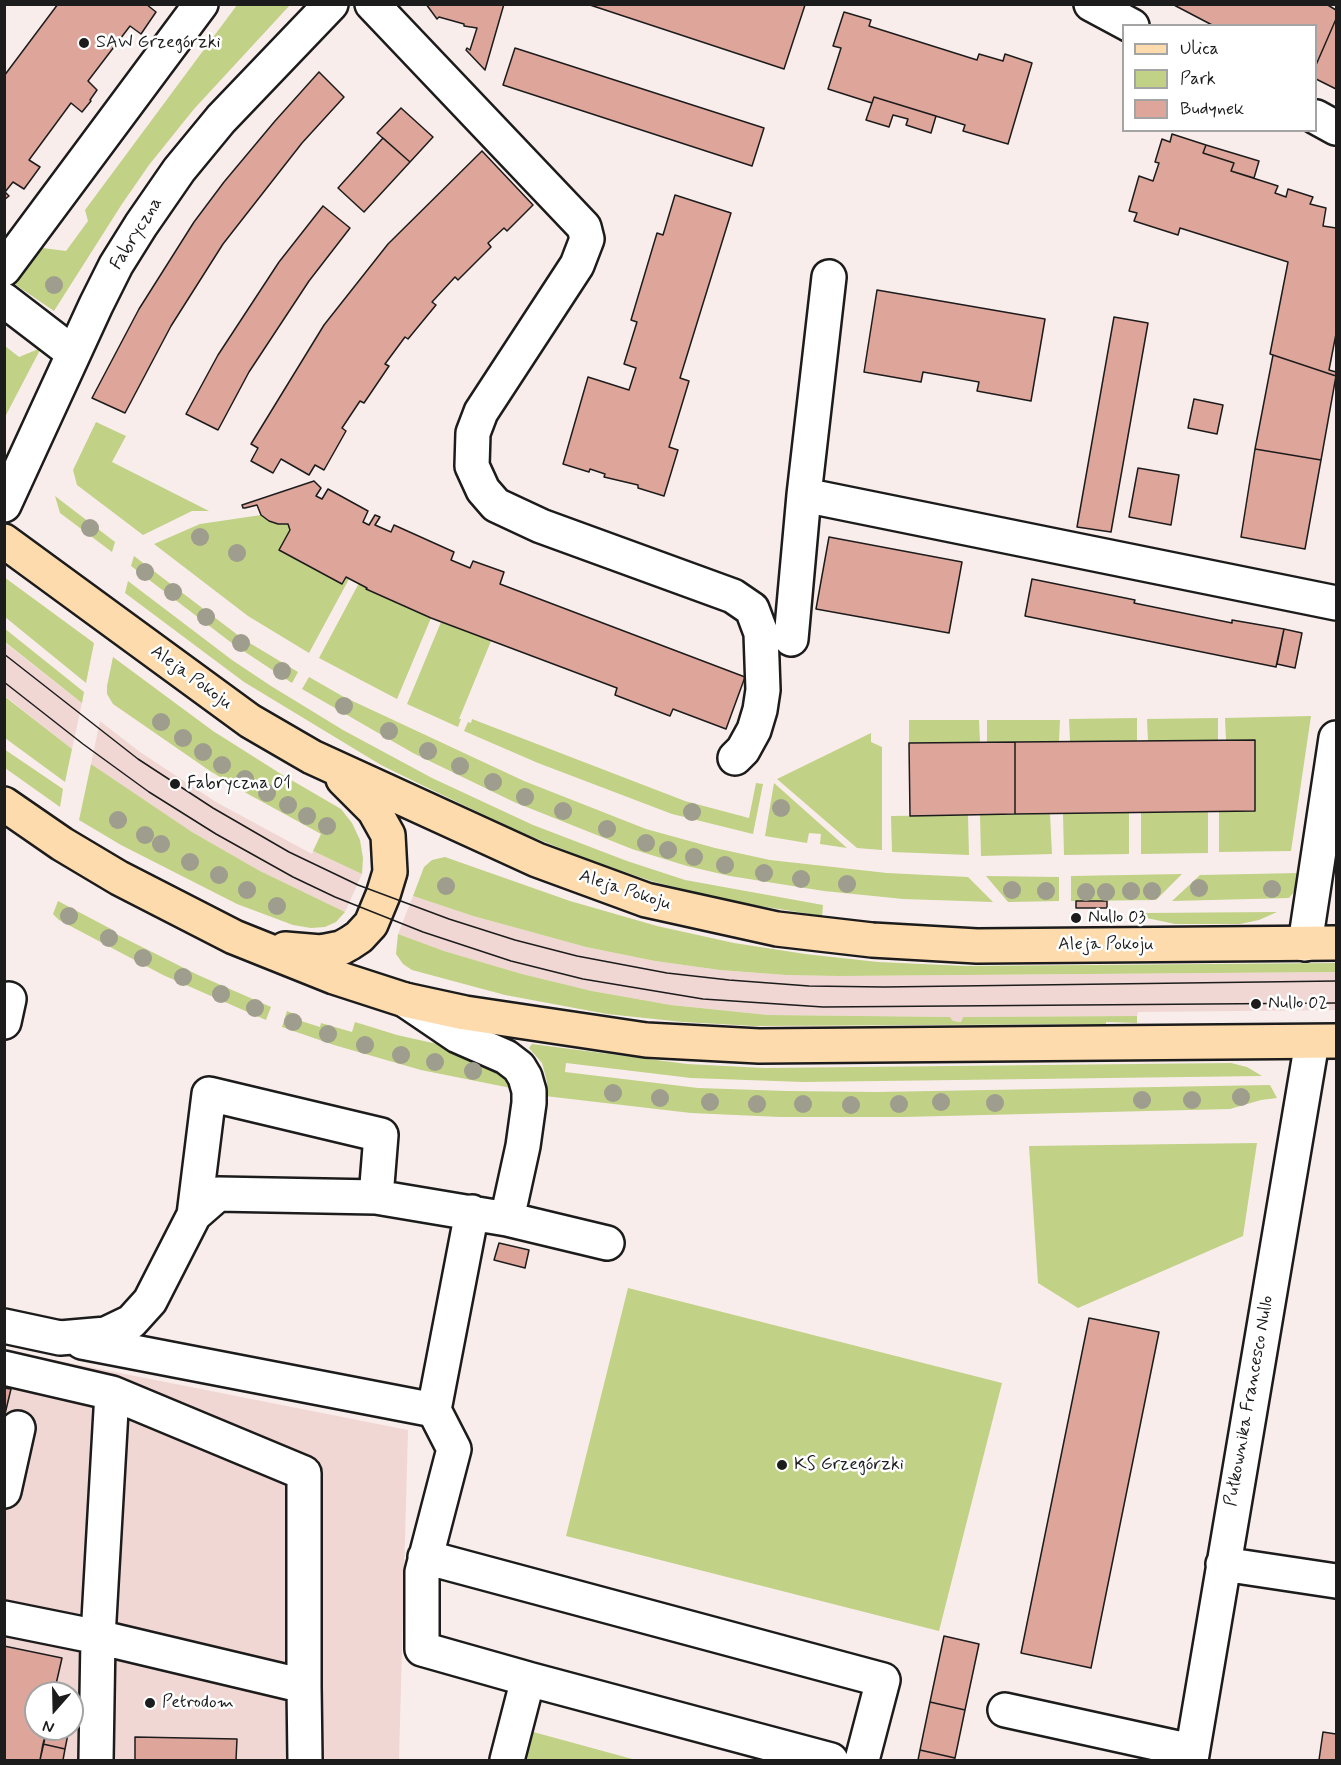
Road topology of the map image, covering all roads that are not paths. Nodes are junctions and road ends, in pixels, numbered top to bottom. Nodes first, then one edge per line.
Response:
1 (201, 4) edge
2 (331, 4) edge
3 (372, 4) edge
4 (1091, 4) edge
5 (1128, 24) edge
6 (1317, 118) edge
7 (1336, 128) edge
8 (4, 269) edge
9 (829, 277) dead end
10 (4, 300) edge
11 (73, 352) junction
12 (804, 495) junction
13 (4, 505) edge
14 (4, 541) edge
15 (1336, 603) edge
16 (791, 639) dead end
17 (1336, 738) edge
18 (312, 757) junction
19 (735, 758) dead end
20 (4, 804) edge
21 (234, 937) junction
22 (1321, 944) edge
23 (405, 1000) junction
24 (1324, 1042) edge
25 (376, 1197) junction
26 (472, 1212) junction
27 (194, 1215) junction
28 (507, 1219) junction
29 (608, 1243) dead end
30 (4, 1326) edge
31 (60, 1338) junction
32 (4, 1368) edge
33 (112, 1392) junction
34 (434, 1410) junction
35 (18, 1428) dead end
36 (4, 1491) edge
37 (425, 1557) junction
38 (1223, 1564) junction
39 (1336, 1581) edge
40 (4, 1618) edge
41 (98, 1637) junction
42 (528, 1679) junction
43 (304, 1686) junction
44 (1005, 1710) dead end
45 (1191, 1756) edge
46 (96, 1761) edge
47 (305, 1761) edge
48 (507, 1761) edge
49 (831, 1761) edge
50 (862, 1761) edge

1 - 8 street
2 - 11 street, Fabryczna
3 - 19 street
4 - 5 street
6 - 7 street
9 - 12 street
10 - 11 street
11 - 13 street, Fabryczna
12 - 15 street
12 - 16 street
14 - 18 main road, Aleja Pokoju
17 - 22 street
18 - 21 main road
18 - 22 main road, Aleja Pokoju
20 - 21 main road
21 - 23 main road
23 - 24 main road
23 - 28 street
24 - 38 street, Pułkownika Francesco Nullo
25 - 26 street
25 - 27 street
25 - 27 street
26 - 28 street
26 - 34 street
27 - 31 street
28 - 29 street
30 - 31 street
31 - 34 street
32 - 33 street
33 - 41 street
33 - 43 street
34 - 37 street
35 - 36 street
37 - 42 street
37 - 50 street
38 - 39 street
38 - 45 street, Pułkownika Francesco Nullo
40 - 41 street
41 - 43 street
41 - 46 street
42 - 48 street
42 - 49 street
43 - 47 street
44 - 45 street

